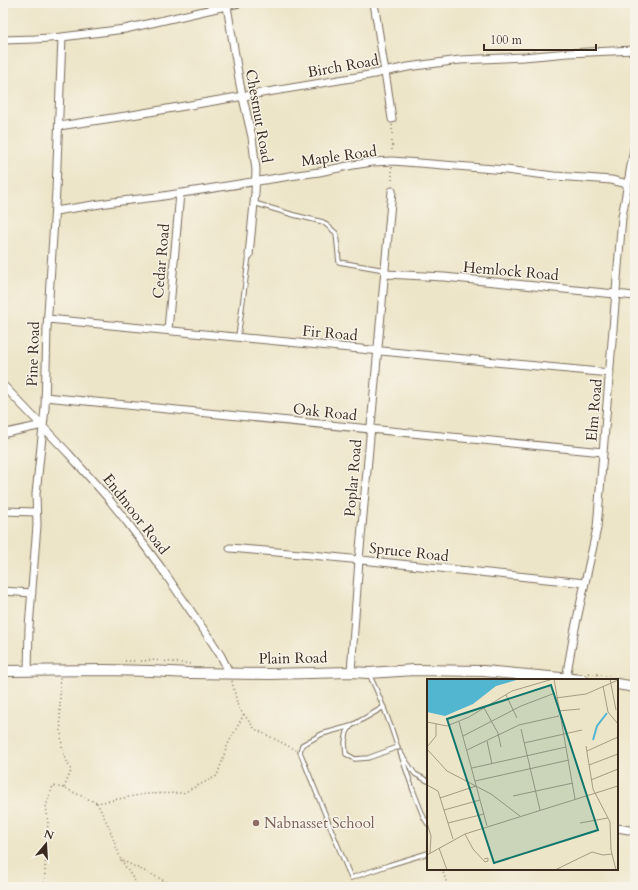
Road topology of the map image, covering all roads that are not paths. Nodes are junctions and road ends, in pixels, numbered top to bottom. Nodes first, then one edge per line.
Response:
1 (239, 3) edge
2 (374, 3) edge
3 (227, 6) junction
4 (62, 37) junction
5 (3, 40) edge
6 (635, 50) edge
7 (385, 72) junction
8 (242, 96) junction
9 (392, 119) dead end
10 (59, 126) junction
11 (635, 144) edge
12 (634, 158) edge
13 (256, 181) junction
14 (628, 184) junction
15 (392, 191) dead end
16 (180, 193) junction
17 (254, 203) junction
18 (55, 211) junction
19 (249, 255) joint
20 (385, 272) junction
21 (616, 294) junction
22 (635, 296) edge
23 (48, 319) junction
24 (168, 330) junction
25 (238, 337) junction
26 (378, 350) junction
27 (610, 373) junction
28 (3, 385) edge
29 (45, 397) junction
30 (43, 425) junction
31 (371, 429) junction
32 (3, 433) edge
33 (603, 452) junction
34 (3, 511) edge
35 (36, 512) junction
36 (230, 548) dead end
37 (359, 560) junction
38 (585, 583) junction
39 (3, 591) edge
40 (32, 593) junction
41 (3, 671) edge
42 (28, 671) junction
43 (351, 672) junction
44 (369, 673) junction
45 (230, 674) junction
46 (566, 678) junction
47 (574, 679) edge
48 (618, 684) edge
49 (635, 687) edge
50 (384, 707) junction
51 (351, 726) junction
52 (398, 747) junction
53 (400, 752) junction
54 (427, 780) edge
55 (427, 822) edge
56 (618, 828) edge
57 (635, 831) edge
58 (427, 853) edge

1 - 3 street
2 - 7 street
3 - 4 street
3 - 8 street, Chestnut Road
4 - 5 street
4 - 10 street, Pine Road
6 - 7 street, Birch Road
7 - 8 street, Birch Road
7 - 9 street
8 - 10 street, Birch Road
8 - 13 street, Chestnut Road
10 - 18 street, Pine Road
11 - 12 street, Elm Road
12 - 14 street, Elm Road
13 - 14 street, Maple Road
13 - 16 street, Maple Road
13 - 17 street, Chestnut Road
14 - 21 street, Elm Road
15 - 20 street, Poplar Road
16 - 18 street, Maple Road
16 - 24 street, Cedar Road
17 - 19 street, Chestnut Road
17 - 20 lane
18 - 23 street, Pine Road
19 - 25 lane
20 - 21 street, Hemlock Road
20 - 26 street, Poplar Road
21 - 22 street, Hemlock Road
21 - 27 street, Elm Road
23 - 24 street, Fir Road
23 - 29 street, Pine Road
24 - 25 street, Fir Road
25 - 26 street, Fir Road
26 - 27 street, Fir Road
26 - 31 street, Poplar Road
27 - 33 street, Elm Road
28 - 30 street, Endmoor Road
29 - 30 street, Pine Road
29 - 31 street, Oak Road
30 - 32 street
30 - 35 street, Pine Road
30 - 45 street, Endmoor Road
31 - 33 street, Oak Road
31 - 37 street, Poplar Road
33 - 38 street, Elm Road
34 - 35 street
35 - 40 street, Pine Road
36 - 37 street, Spruce Road
37 - 38 street, Spruce Road
37 - 43 street, Poplar Road
38 - 46 street, Elm Road
39 - 40 street
40 - 42 street, Pine Road
41 - 42 main road, Plain Road
42 - 45 main road, Plain Road
43 - 44 main road, Plain Road
43 - 45 main road, Plain Road
44 - 46 main road, Plain Road
44 - 50 lane
46 - 47 main road, Plain Road
48 - 49 main road
50 - 51 lane
50 - 52 lane
51 - 52 lane
51 - 58 lane
52 - 53 lane
53 - 54 lane
53 - 55 lane
56 - 57 street

